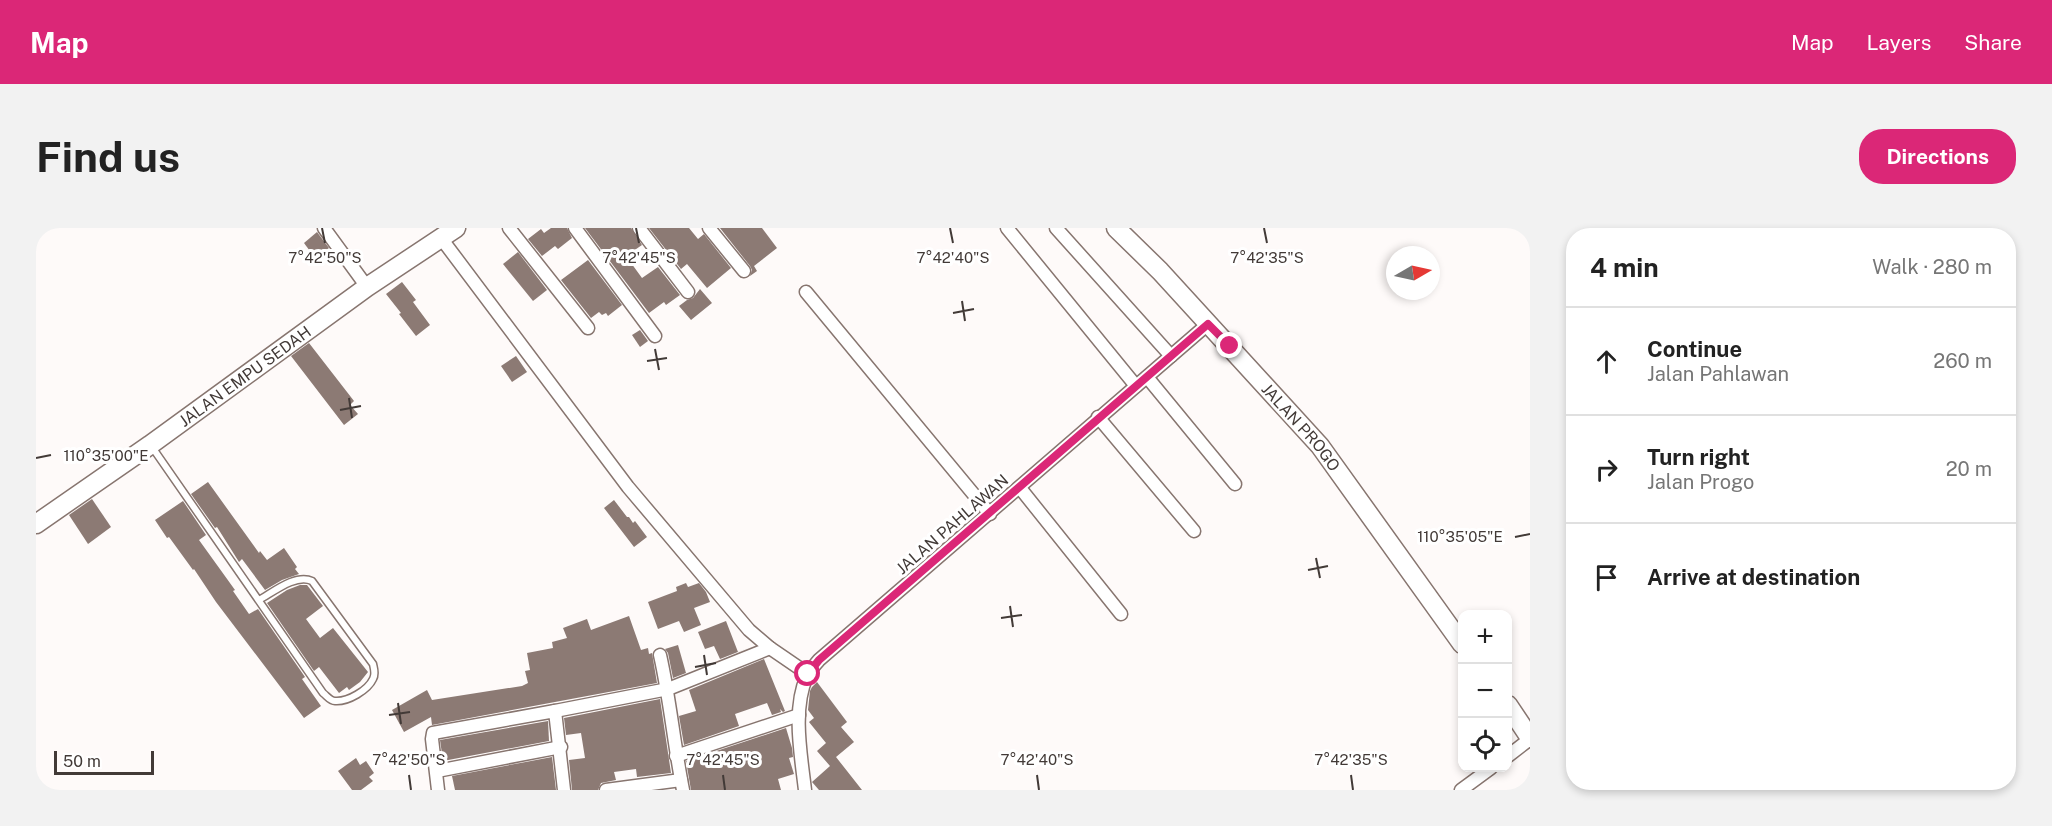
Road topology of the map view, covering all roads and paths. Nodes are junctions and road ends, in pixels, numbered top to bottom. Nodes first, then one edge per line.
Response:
1 (324, 228) edge
2 (509, 228) edge
3 (574, 228) edge
4 (639, 228) edge
5 (709, 228) edge
6 (1007, 228) edge
7 (1056, 228) edge
8 (1116, 228) edge
9 (448, 233) edge
10 (744, 271) dead end
11 (367, 287) junction
12 (688, 292) dead end
13 (806, 292) dead end
14 (1208, 324) junction
15 (588, 328) dead end
16 (655, 336) dead end
17 (1171, 356) junction
18 (1147, 377) junction
19 (1136, 386) junction
20 (1098, 417) junction
21 (150, 445) junction
22 (1235, 484) dead end
23 (1020, 488) junction
24 (990, 514) junction
25 (36, 524) edge
26 (1194, 531) dead end
27 (259, 600) junction
28 (1121, 614) dead end
29 (1458, 638) edge
30 (770, 648) junction
31 (660, 655) dead end
32 (808, 674) junction
33 (668, 689) junction
34 (555, 711) junction
35 (1512, 711) edge
36 (799, 716) junction
37 (1530, 739) edge
38 (561, 747) junction
39 (1512, 753) edge
40 (676, 756) junction
41 (437, 771) junction
42 (1486, 772) edge
43 (682, 785) edge
44 (438, 790) edge
45 (564, 790) edge
46 (606, 790) edge
47 (805, 790) edge
48 (1461, 790) edge

1 - 11 street
2 - 15 street
3 - 16 street
4 - 12 street
5 - 10 street
6 - 19 street
7 - 17 street
8 - 14 street, JALAN PROGO
9 - 11 street, JALAN EMPU SEDAH
9 - 30 street
11 - 21 street, JALAN EMPU SEDAH
13 - 24 street
14 - 17 street, JALAN PAHLAWAN
14 - 29 street, JALAN PROGO
17 - 18 street, JALAN PAHLAWAN
18 - 19 street, JALAN PAHLAWAN
18 - 22 street
19 - 20 street, JALAN PAHLAWAN
20 - 23 street, JALAN PAHLAWAN
20 - 26 street
21 - 25 street, JALAN EMPU SEDAH
21 - 27 lane
23 - 24 street, JALAN PAHLAWAN
23 - 28 street
24 - 32 street, JALAN PAHLAWAN
27 - 27 lane
30 - 32 street
30 - 33 street
31 - 33 street
32 - 36 street, JALAN PAHLAWAN
33 - 34 street
33 - 40 street
34 - 38 street
34 - 41 street
35 - 37 street
36 - 40 street
36 - 47 street, JALAN PAHLAWAN
37 - 39 street
38 - 41 street
38 - 45 street
40 - 43 street
41 - 44 street
42 - 48 street
43 - 46 street

